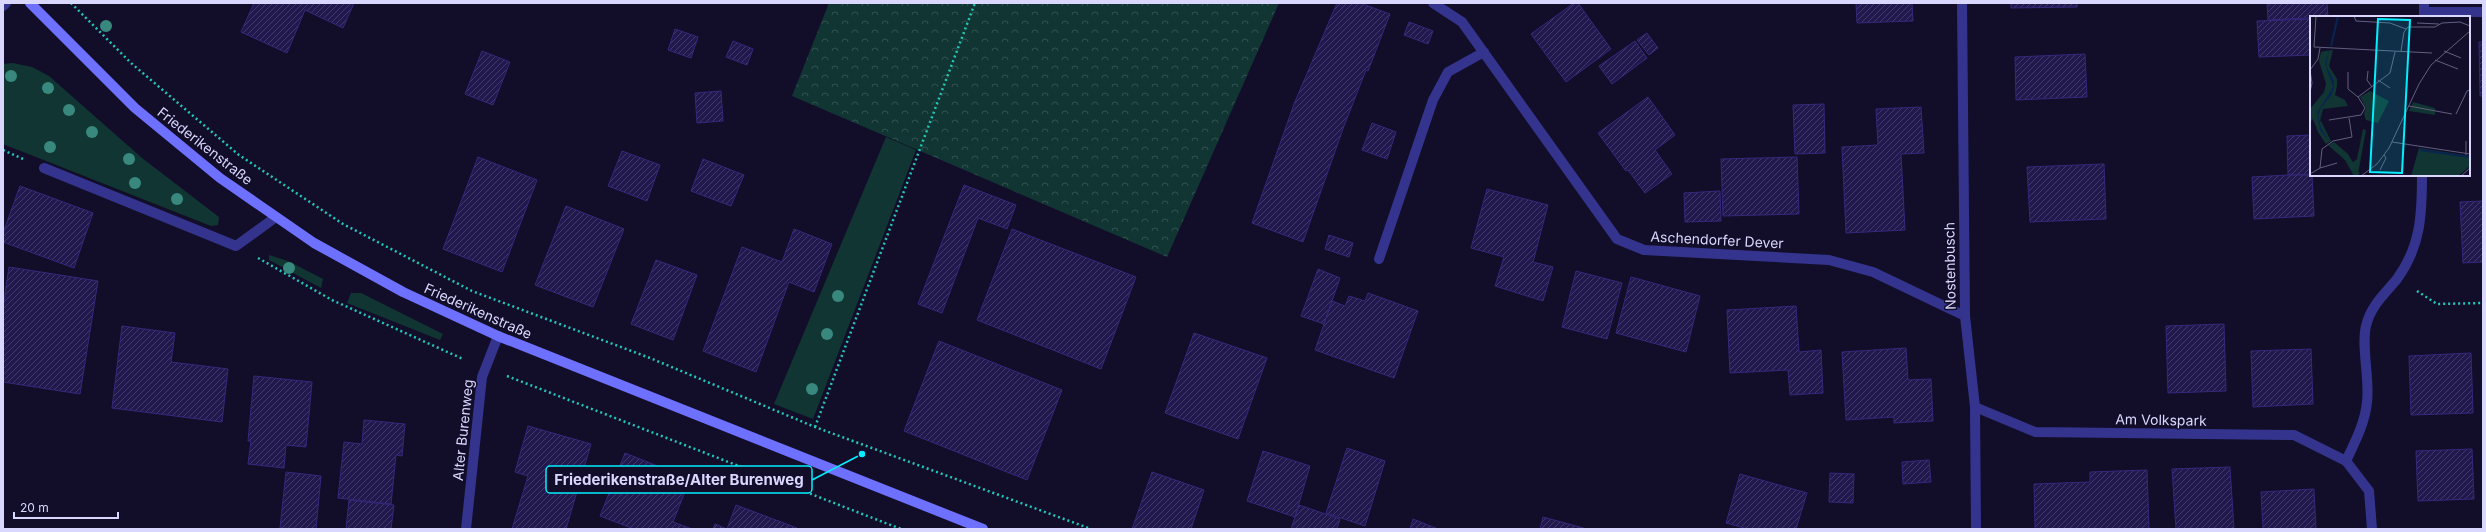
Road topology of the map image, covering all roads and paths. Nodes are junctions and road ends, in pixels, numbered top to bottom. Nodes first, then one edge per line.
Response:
1 (6, 3) edge
2 (30, 3) edge
3 (71, 3) edge
4 (975, 3) edge
5 (1433, 3) edge
6 (1962, 3) edge
7 (3, 6) edge
8 (2424, 11) edge
9 (2483, 12) edge
10 (1484, 52) junction
11 (44, 168) dead end
12 (2422, 176) edge
13 (276, 217) junction
14 (236, 246) junction
15 (1379, 259) dead end
16 (2397, 278) junction
17 (2483, 303) edge
18 (1965, 316) junction
19 (498, 336) junction
20 (486, 368) junction
21 (1975, 407) junction
22 (815, 427) junction
23 (2346, 461) junction
24 (466, 529) edge
25 (901, 529) edge
26 (983, 529) edge
27 (1091, 529) edge
28 (1976, 529) edge
29 (2372, 529) edge

1 - 7 street
2 - 13 street, Friederikenstraße
3 - 22 path
4 - 22 path
5 - 10 street, Aschendorfer Dever
6 - 18 street, Nostenbusch
8 - 9 street
10 - 15 street
10 - 18 street, Aschendorfer Dever
11 - 14 street
12 - 16 street
13 - 14 street
13 - 19 street, Friederikenstraße
14 - 20 path
16 - 17 path
16 - 23 street
18 - 21 street, Nostenbusch
19 - 20 street, Alter Burenweg
19 - 26 street, Friederikenstraße
20 - 24 street, Alter Burenweg
20 - 25 path
21 - 23 street, Am Volkspark
21 - 28 street, Nostenbusch
22 - 27 path
23 - 29 street, Am Volkspark

